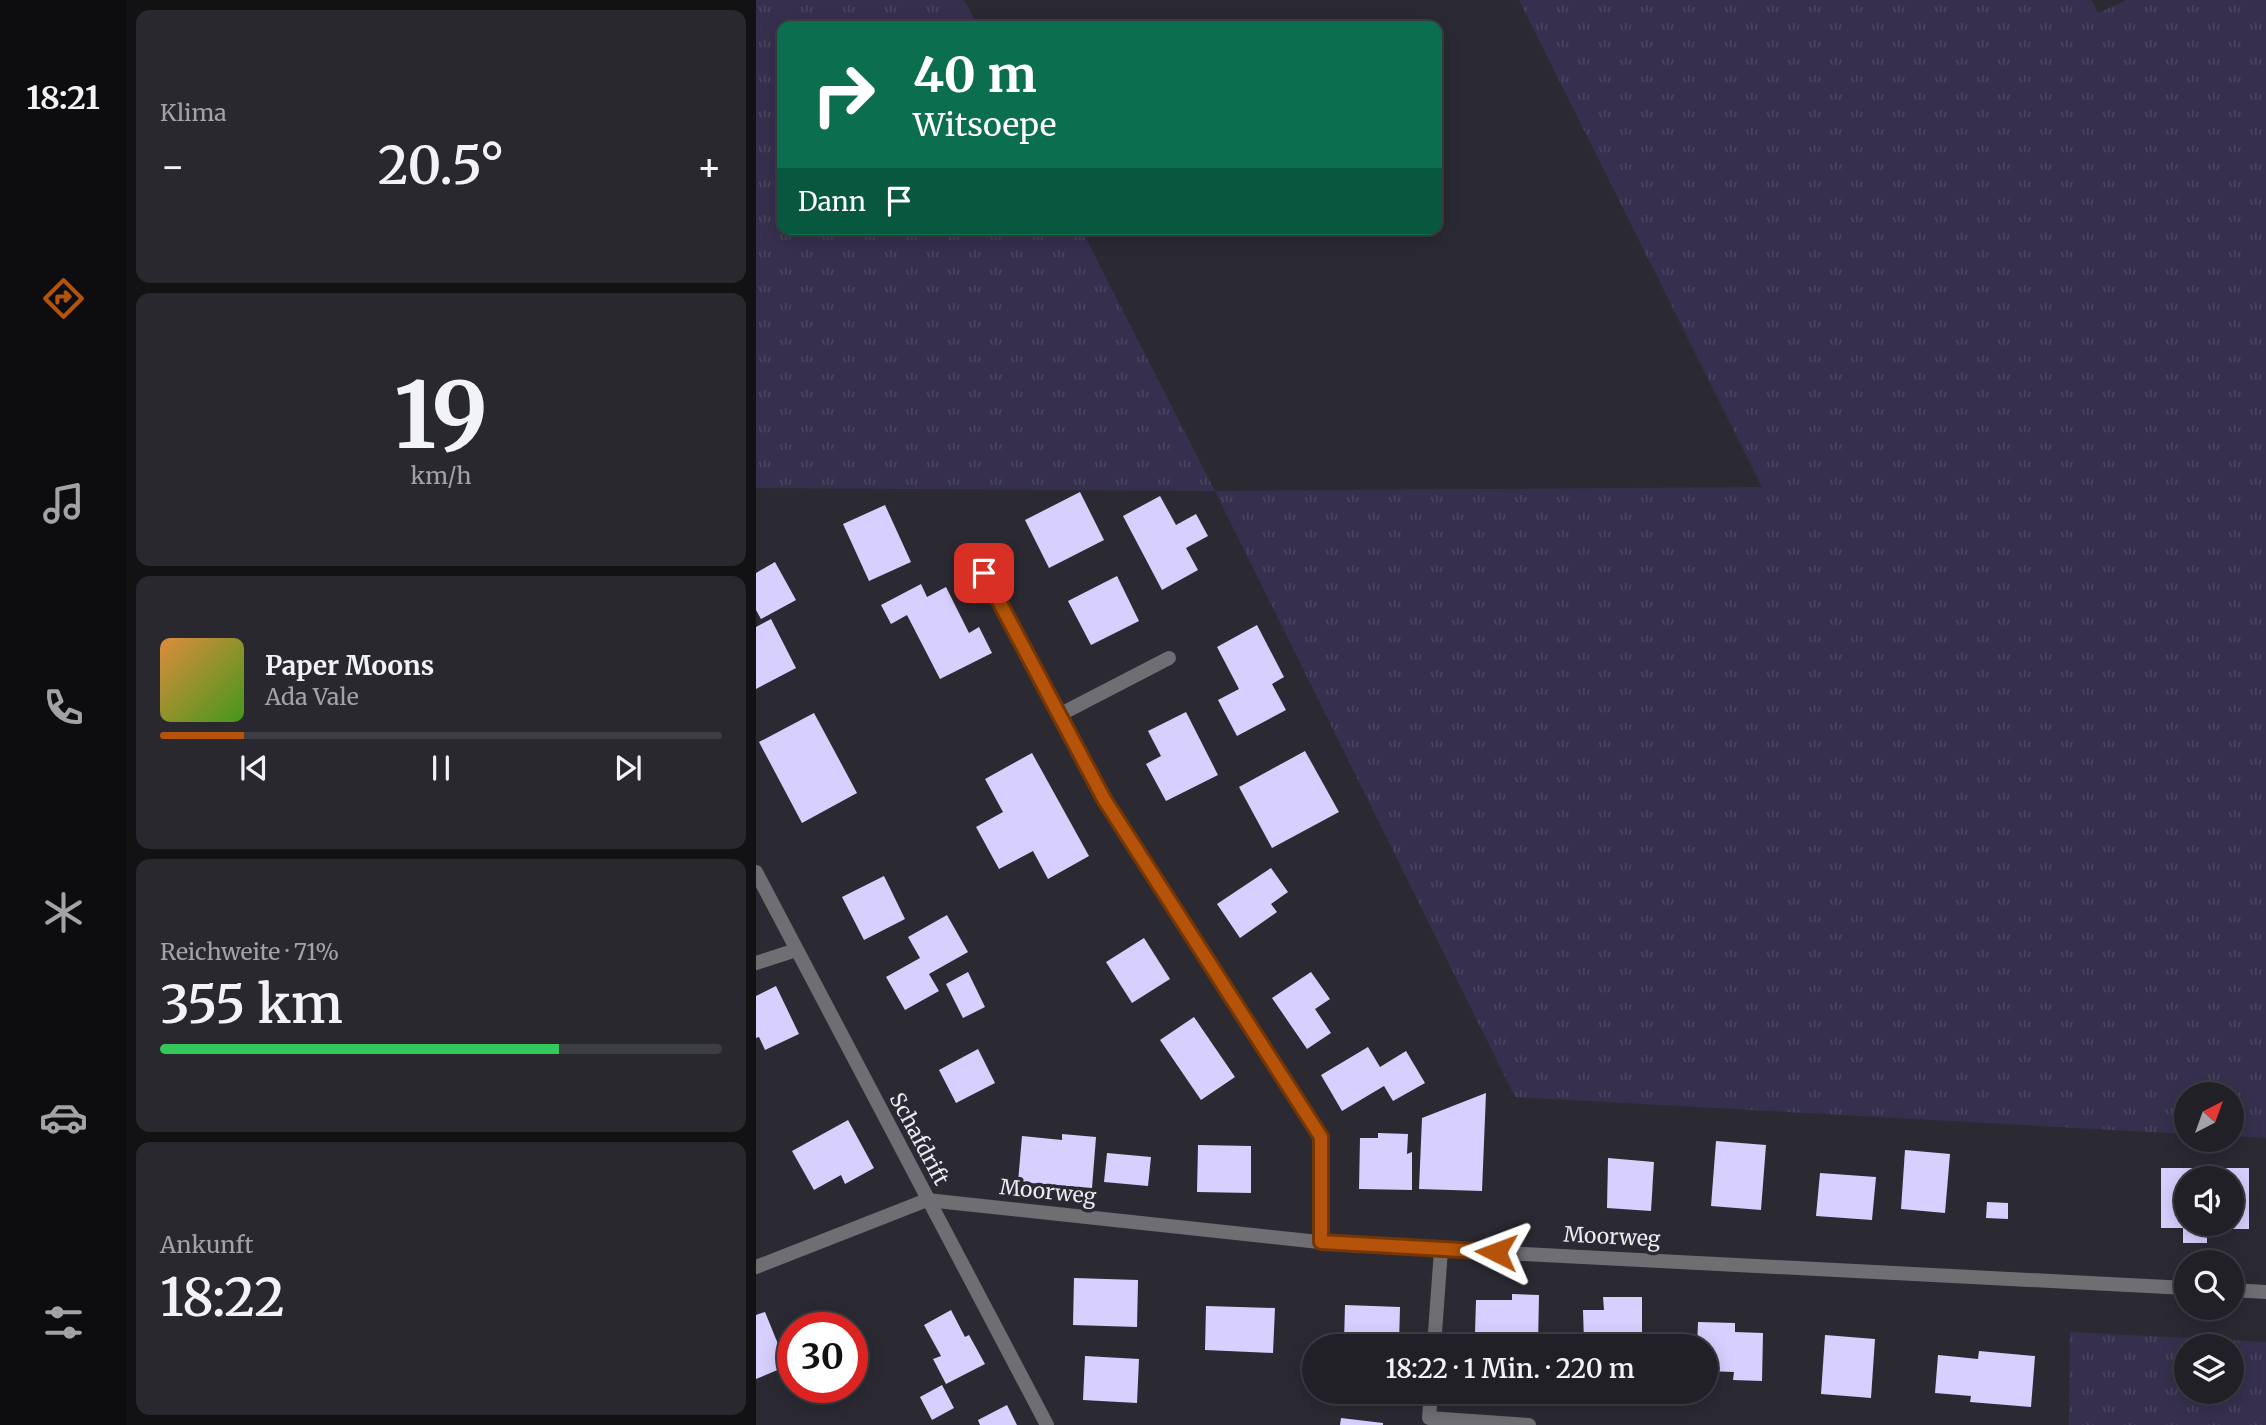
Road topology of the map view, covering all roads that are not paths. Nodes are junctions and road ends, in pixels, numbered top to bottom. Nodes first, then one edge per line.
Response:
1 (984, 573) dead end
2 (1169, 658) dead end
3 (1059, 715) junction
4 (756, 872) edge
5 (796, 950) junction
6 (756, 963) edge
7 (927, 1200) junction
8 (1321, 1242) junction
9 (1441, 1250) junction
10 (756, 1267) edge
11 (2174, 1287) edge
12 (2244, 1291) edge
13 (2266, 1292) edge
14 (1435, 1334) edge
15 (1430, 1404) edge
16 (1046, 1425) edge
17 (1529, 1425) edge

1 - 3 street
2 - 3 street
3 - 8 street
4 - 5 street, Schafdrift
5 - 6 street
5 - 7 street, Schafdrift
7 - 8 street, Moorweg
7 - 10 street, Moorweg
7 - 16 street, Schafdrift
8 - 9 street, Moorweg
9 - 11 street, Moorweg
9 - 14 street
12 - 13 street
15 - 17 street

